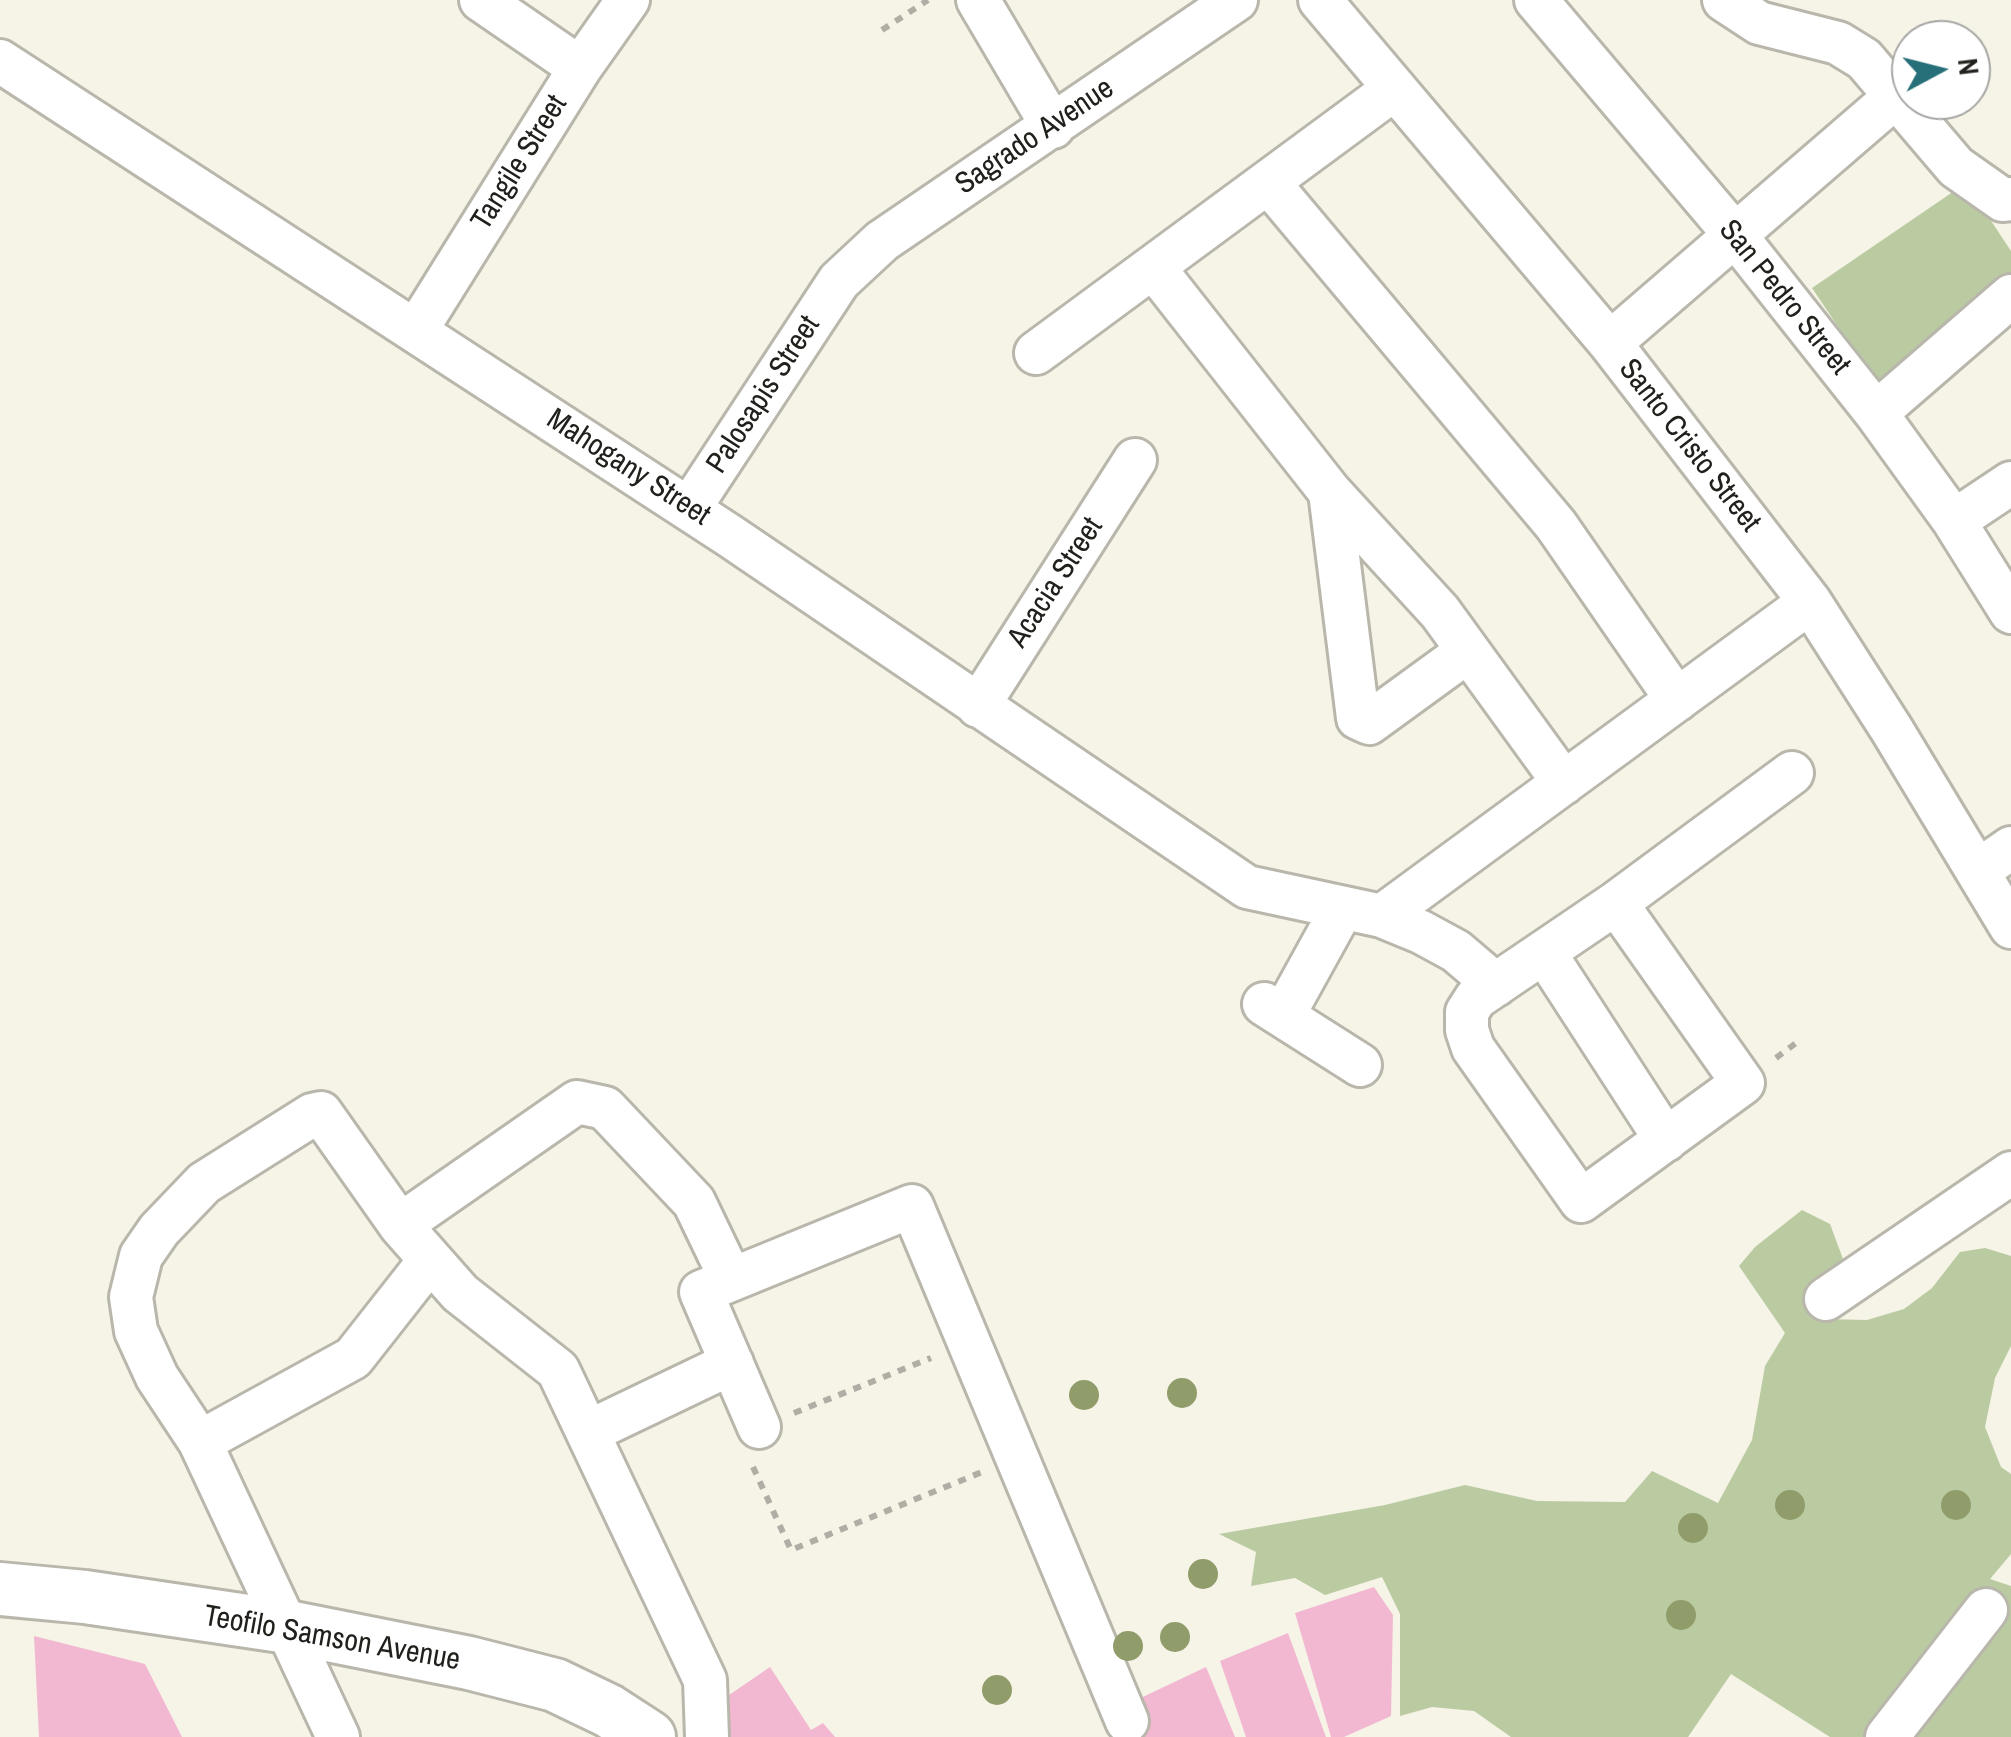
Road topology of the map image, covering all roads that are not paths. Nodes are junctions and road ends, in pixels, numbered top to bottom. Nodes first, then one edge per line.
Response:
1 (481, 0) edge
2 (628, 0) edge
3 (978, 0) edge
4 (1236, 0) edge
5 (1320, 0) edge
6 (1536, 0) edge
7 (1724, 0) edge
8 (0, 61) edge
9 (580, 68) junction
10 (1394, 89) junction
11 (1891, 92) edge
12 (1891, 100) edge
13 (1915, 120) edge
14 (1053, 127) junction
15 (1268, 182) junction
16 (2011, 199) edge
17 (1735, 235) junction
18 (1154, 268) junction
19 (839, 281) joint
20 (2011, 296) edge
21 (417, 329) junction
22 (1610, 344) junction
23 (1036, 353) dead end
24 (1876, 413) junction
25 (1135, 460) dead end
26 (2011, 483) edge
27 (1330, 492) junction
28 (688, 509) junction
29 (1954, 521) junction
30 (1810, 602) junction
31 (2011, 612) edge
32 (1468, 651) junction
33 (1677, 700) junction
34 (978, 706) junction
35 (1792, 773) dead end
36 (1564, 783) junction
37 (1994, 860) edge
38 (1616, 903) junction
39 (1362, 912) junction
40 (2011, 927) edge
41 (1544, 952) junction
42 (1496, 984) junction
43 (1360, 1064) dead end
44 (1666, 1140) junction
45 (2011, 1173) edge
46 (400, 1225) junction
47 (430, 1260) junction
48 (731, 1280) junction
49 (1826, 1299) dead end
50 (732, 1363) junction
51 (759, 1427) road end
52 (588, 1432) junction
53 (200, 1442) junction
54 (0, 1589) edge
55 (1986, 1610) dead end
56 (288, 1627) junction
57 (1127, 1721) dead end
58 (338, 1737) edge
59 (650, 1737) edge
60 (707, 1737) edge
61 (1888, 1737) edge

1 - 9 street
2 - 9 street, Tangile Street
3 - 14 street
4 - 14 street, Sagrado Avenue
5 - 10 street, Santo Cristo Street
6 - 17 street, San Pedro Street
7 - 11 street
8 - 21 street, Mahogany Street
9 - 21 street, Tangile Street
10 - 15 street
10 - 22 street, Santo Cristo Street
12 - 17 street
13 - 16 street
14 - 19 street, Sagrado Avenue
15 - 18 street
15 - 33 street
17 - 22 street
17 - 24 street, San Pedro Street
18 - 23 street
18 - 27 street
19 - 28 street, Palosapis Street
20 - 24 street
21 - 28 street, Mahogany Street
22 - 30 street, Santo Cristo Street
24 - 29 street, San Pedro Street
25 - 34 street, Acacia Street
26 - 29 street
27 - 32 street
27 - 32 street
28 - 34 street, Mahogany Street
29 - 31 street, San Pedro Street
30 - 33 street
30 - 37 street, Santo Cristo Street
32 - 36 street
33 - 36 street
34 - 39 street, Mahogany Street
35 - 38 street
36 - 39 street
37 - 40 street, Santo Cristo Street
38 - 41 street
38 - 44 street
39 - 42 street
39 - 43 street
41 - 42 street
41 - 44 street
42 - 44 street
45 - 49 street
46 - 47 street
46 - 48 street
46 - 53 street
47 - 52 street
47 - 53 street
48 - 50 street
48 - 57 street
50 - 51 street
50 - 52 street
52 - 60 street
53 - 56 street
54 - 56 main road, Teofilo Samson Avenue
55 - 61 street
56 - 58 street
56 - 59 main road, Teofilo Samson Avenue

